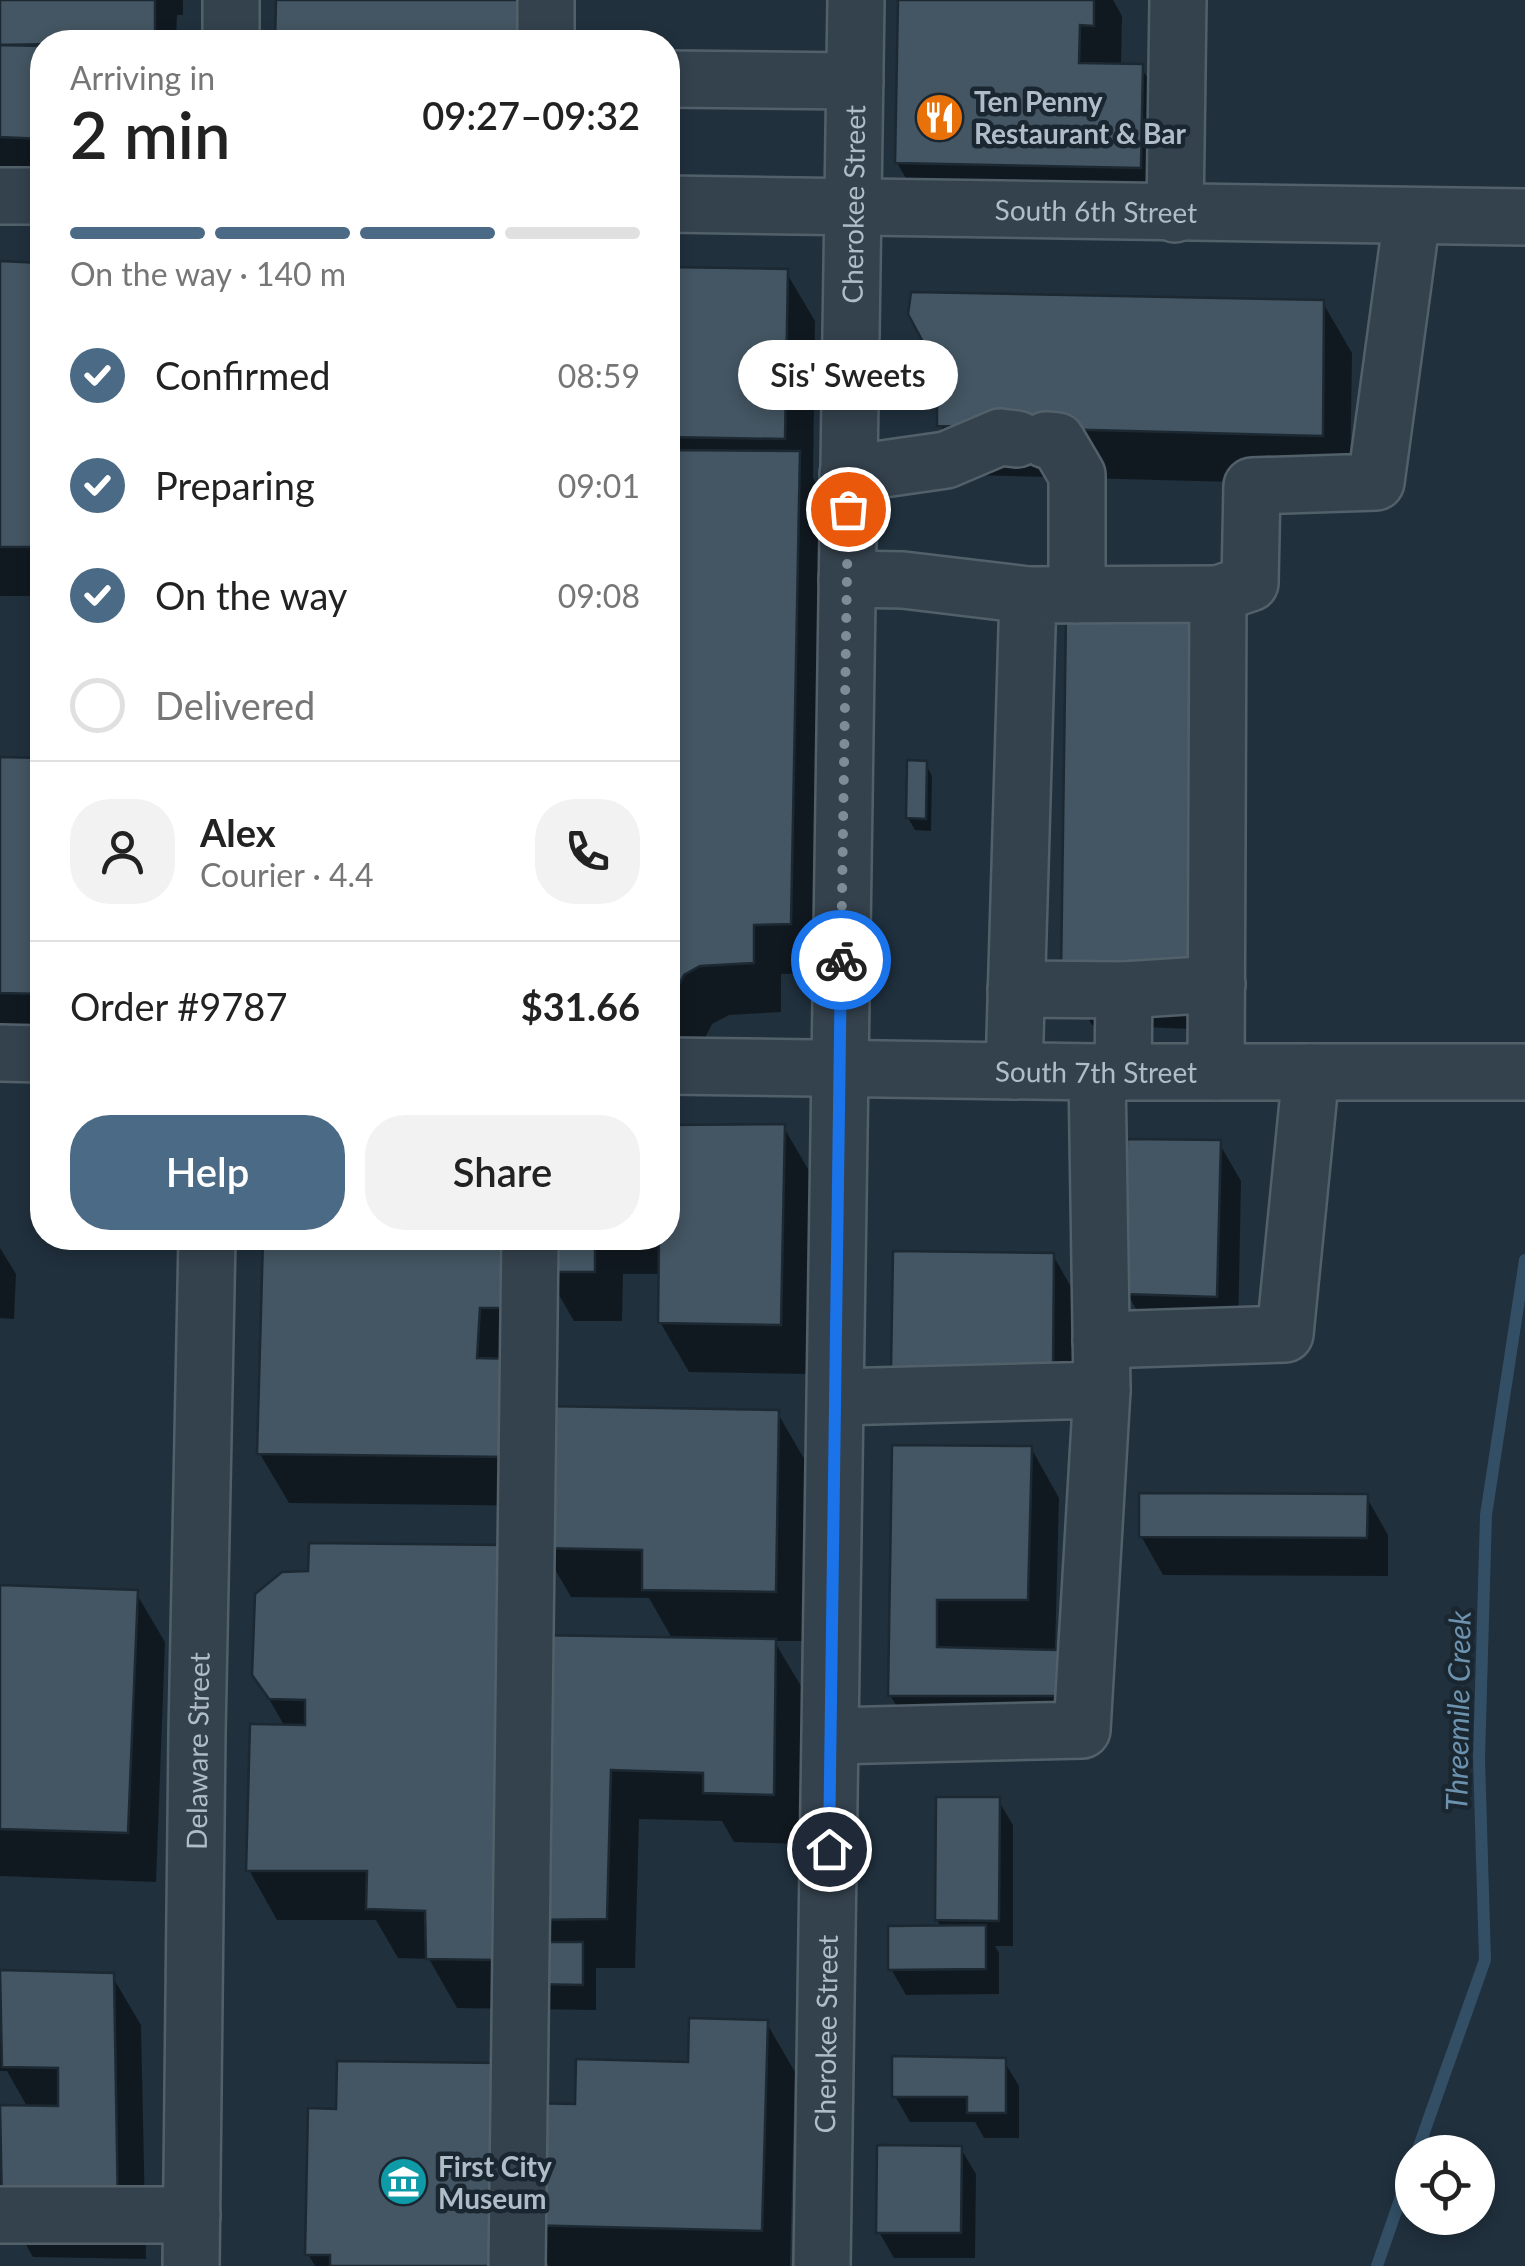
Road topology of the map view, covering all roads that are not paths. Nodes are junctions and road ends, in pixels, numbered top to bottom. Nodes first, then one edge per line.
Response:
1 (232, 0) edge
2 (546, 0) edge
3 (856, 0) edge
4 (1178, 0) edge
5 (231, 30) edge
6 (546, 30) edge
7 (680, 79) edge
8 (855, 81) junction
9 (0, 196) edge
10 (30, 196) edge
11 (680, 204) edge
12 (852, 206) junction
13 (1175, 214) junction
14 (1412, 217) junction
15 (1525, 217) edge
16 (848, 474) junction
17 (847, 580) junction
18 (1218, 594) junction
19 (1052, 595) junction
20 (1217, 984) junction
21 (1016, 988) junction
22 (1124, 990) junction
23 (0, 1054) edge
24 (30, 1054) edge
25 (680, 1066) edge
26 (840, 1067) junction
27 (1014, 1070) junction
28 (1110, 1072) junction
29 (1216, 1072) junction
30 (1334, 1072) junction
31 (1525, 1072) edge
32 (207, 1250) edge
33 (530, 1250) edge
34 (1102, 1365) junction
35 (836, 1397) junction
36 (831, 1736) junction
37 (0, 2214) edge
38 (192, 2241) edge
39 (517, 2266) edge
40 (822, 2266) edge

1 - 5 street
2 - 6 street
3 - 8 street, Cherokee Street
4 - 13 street
7 - 8 street
8 - 12 street, Cherokee Street
9 - 10 street
11 - 12 street, South 6th Street
12 - 13 street, South 6th Street
12 - 16 street, Cherokee Street
13 - 14 street, South 6th Street
14 - 15 street, South 6th Street
14 - 18 street
16 - 17 street, Cherokee Street
16 - 19 street
17 - 19 street
17 - 26 street, Cherokee Street
18 - 19 street
18 - 20 street
19 - 21 street
20 - 22 street
20 - 29 street
21 - 22 street
21 - 27 street
22 - 28 street
23 - 24 street
25 - 26 street, South 7th Street
26 - 27 street, South 7th Street
26 - 35 street, Cherokee Street
27 - 28 street, South 7th Street
28 - 29 street, South 7th Street
28 - 34 street
29 - 30 street, South 7th Street
30 - 31 street, South 7th Street
30 - 34 street
32 - 38 street, Delaware Street
33 - 39 street
34 - 35 street
34 - 36 street
35 - 36 street, Cherokee Street
36 - 40 street, Cherokee Street
37 - 38 street

